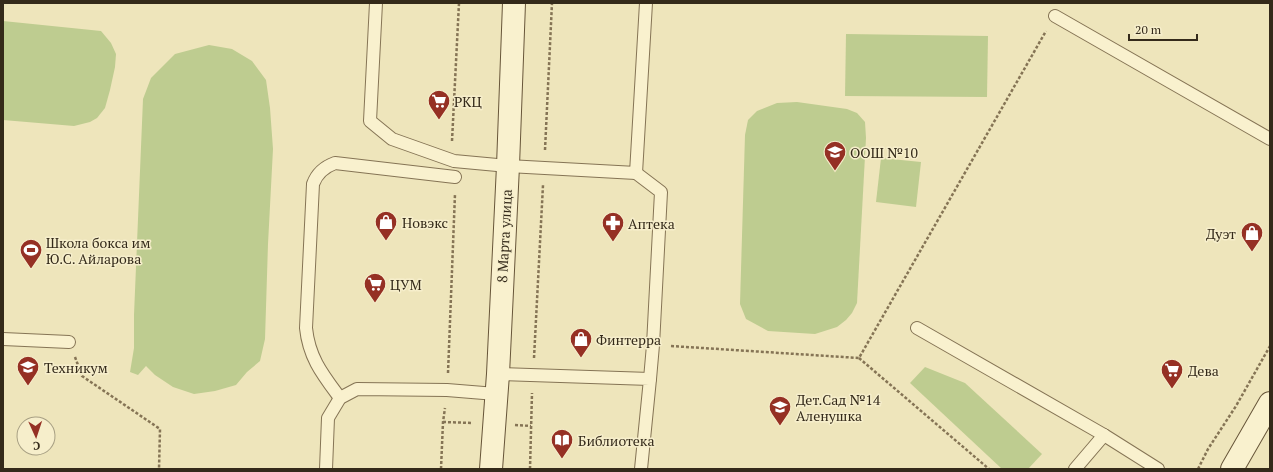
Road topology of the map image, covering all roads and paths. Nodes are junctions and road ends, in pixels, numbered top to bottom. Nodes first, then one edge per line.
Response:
1 (376, 3) edge
2 (459, 3) edge
3 (514, 3) edge
4 (552, 3) edge
5 (646, 3) edge
6 (1055, 16) joint
7 (1270, 139) edge
8 (454, 161) junction
9 (508, 166) junction
10 (544, 168) junction
11 (636, 173) junction
12 (456, 177) joint
13 (917, 328) dead end
14 (3, 339) edge
15 (69, 342) joint
16 (653, 345) junction
17 (1270, 346) edge
18 (859, 358) junction
19 (533, 375) junction
20 (650, 379) junction
21 (497, 384) junction
22 (447, 390) junction
23 (340, 398) junction
24 (1270, 403) edge
25 (1104, 435) junction
26 (159, 469) edge
27 (326, 469) edge
28 (441, 469) edge
29 (491, 469) edge
30 (530, 469) edge
31 (641, 469) edge
32 (989, 469) edge
33 (1075, 469) edge
34 (1158, 469) edge
35 (1198, 469) edge
36 (1232, 469) edge

1 - 8 lane
2 - 8 path
3 - 9 street, 8 Марта улица
4 - 10 path
5 - 11 lane
6 - 7 lane
6 - 18 path
8 - 9 lane
9 - 10 lane
9 - 21 street, 8 Марта улица
10 - 11 lane
10 - 19 path
11 - 16 lane
12 - 22 path
12 - 23 lane
13 - 25 lane
14 - 15 lane
15 - 26 path
16 - 18 path
16 - 20 lane
17 - 35 path
18 - 32 path
19 - 20 lane
19 - 21 lane
19 - 30 path
20 - 31 lane
21 - 22 lane
21 - 29 street, 8 Марта улица
22 - 23 lane
22 - 28 path
23 - 27 lane
24 - 36 street
25 - 33 lane
25 - 34 lane

